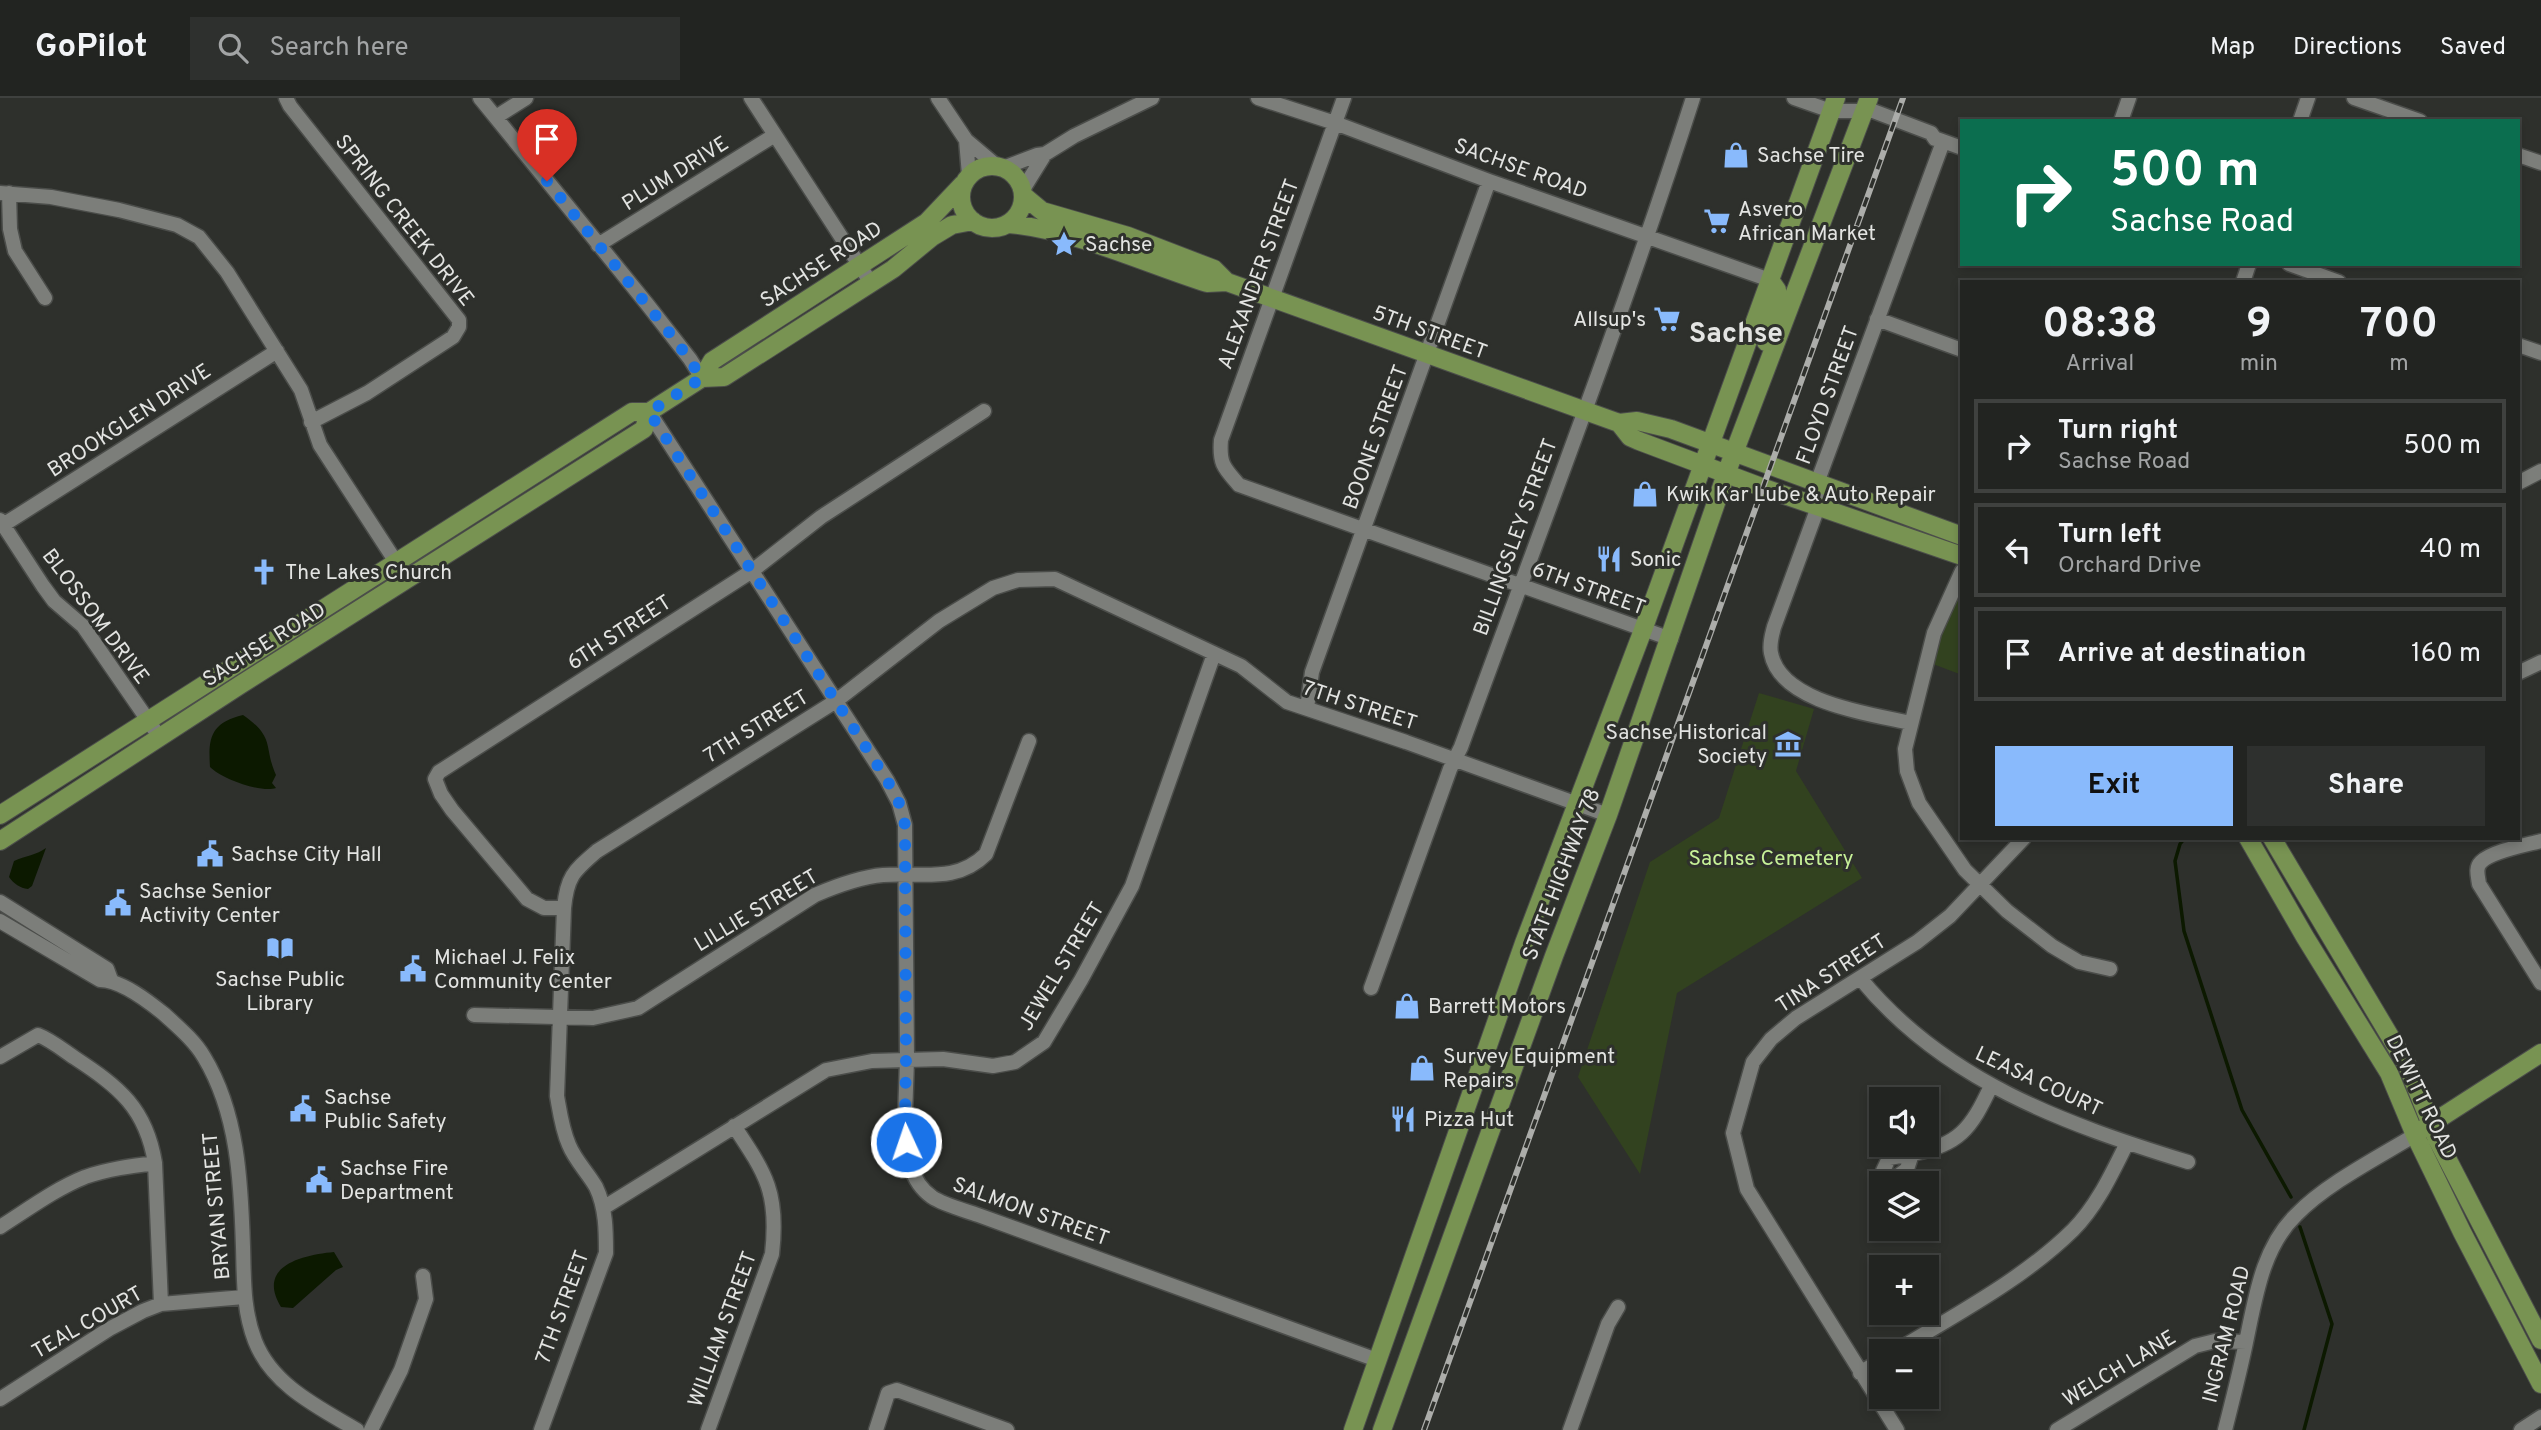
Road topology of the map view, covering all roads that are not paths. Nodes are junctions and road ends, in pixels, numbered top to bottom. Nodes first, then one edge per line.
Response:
1 (286, 98) edge
2 (480, 98) edge
3 (526, 98) edge
4 (751, 98) edge
5 (938, 98) edge
6 (1152, 98) edge
7 (1258, 98) edge
8 (1344, 98) edge
9 (1693, 98) edge
10 (1794, 98) edge
11 (2129, 98) edge
12 (2308, 98) edge
13 (2354, 98) edge
14 (1833, 105) edge
15 (1866, 105) edge
16 (496, 117) junction
17 (2122, 119) edge
18 (2301, 119) edge
19 (2414, 119) edge
20 (1335, 124) junction
21 (775, 135) junction
22 (966, 140) junction
23 (1939, 140) junction
24 (1960, 147) edge
25 (1045, 154) junction
26 (2520, 156) edge
27 (2541, 163) edge
28 (1000, 167) junction
29 (966, 180) junction
30 (1489, 181) junction
31 (5, 193) edge
32 (1023, 193) junction
33 (973, 221) junction
34 (1009, 223) junction
35 (1646, 236) junction
36 (598, 245) junction
37 (2295, 266) edge
38 (860, 267) junction
39 (1770, 279) junction
40 (2333, 280) edge
41 (1227, 282) junction
42 (871, 283) junction
43 (45, 298) dead end
44 (1271, 299) junction
45 (1877, 319) junction
46 (2520, 346) edge
47 (1960, 349) edge
48 (276, 351) junction
49 (2541, 354) edge
50 (1771, 355) junction
51 (1426, 356) junction
52 (702, 378) junction
53 (984, 411) dead end
54 (1584, 411) junction
55 (649, 412) junction
56 (311, 422) junction
57 (1619, 423) junction
58 (1711, 443) junction
59 (1734, 453) junction
60 (1703, 465) junction
61 (1223, 467) joint
62 (2541, 471) edge
63 (1726, 474) junction
64 (2520, 482) edge
65 (1817, 483) junction
66 (1857, 497) junction
67 (1818, 507) junction
68 (1849, 517) junction
69 (2, 522) edge
70 (1364, 529) junction
71 (1960, 535) edge
72 (1960, 555) edge
73 (397, 562) junction
74 (752, 571) junction
75 (1960, 575) edge
76 (407, 579) junction
77 (1520, 586) junction
78 (1643, 630) junction
79 (1671, 639) junction
80 (1214, 654) junction
81 (2541, 662) edge
82 (2520, 672) edge
83 (836, 701) junction
84 (1307, 708) junction
85 (148, 721) junction
86 (1911, 723) junction
87 (159, 738) junction
88 (1029, 741) dead end
89 (1455, 760) junction
90 (1578, 804) junction
91 (0, 815) edge
92 (1608, 815) junction
93 (2022, 840) edge
94 (2273, 840) edge
95 (0, 841) edge
96 (2255, 841) edge
97 (2541, 841) edge
98 (906, 876) junction
99 (2299, 882) junction
100 (1980, 885) junction
101 (2279, 893) junction
102 (0, 902) edge
103 (564, 908) junction
104 (0, 921) edge
105 (1524, 943) junction
106 (1554, 956) junction
107 (2110, 969) dead end
108 (1860, 978) junction
109 (111, 980) junction
110 (2541, 983) edge
111 (1371, 988) dead end
112 (474, 1015) dead end
113 (561, 1018) junction
114 (2541, 1053) edge
115 (0, 1057) edge
116 (906, 1059) junction
117 (2414, 1080) junction
118 (1990, 1086) junction
119 (2396, 1090) junction
120 (2432, 1124) junction
121 (734, 1126) junction
122 (2415, 1135) junction
123 (2127, 1143) junction
124 (1939, 1146) edge
125 (2188, 1162) dead end
126 (155, 1163) junction
127 (603, 1208) junction
128 (0, 1227) edge
129 (423, 1276) dead end
130 (244, 1297) junction
131 (161, 1304) junction
132 (1618, 1307) dead end
133 (1915, 1339) edge
134 (2541, 1340) edge
135 (2246, 1342) junction
136 (1377, 1360) junction
137 (1869, 1367) edge
138 (1860, 1373) junction
139 (2541, 1384) edge
140 (0, 1399) edge
141 (2541, 1417) edge
142 (356, 1430) edge
143 (370, 1430) edge
144 (541, 1430) edge
145 (708, 1430) edge
146 (876, 1430) edge
147 (1007, 1430) edge
148 (1353, 1430) edge
149 (1381, 1430) edge
150 (1570, 1430) edge
151 (1897, 1430) edge
152 (2057, 1430) edge
153 (2225, 1430) edge
154 (2521, 1430) edge

1 - 56 street, SPRING CREEK DRIVE
2 - 16 street
3 - 16 street
4 - 21 street
5 - 22 street
6 - 25 street
7 - 20 street, SACHSE ROAD
8 - 20 street, ALEXANDER STREET
9 - 35 street, BILLINGSLEY STREET
10 - 14 street
11 - 17 street
12 - 18 street
13 - 19 street
14 - 15 street
14 - 39 main road, STATE HIGHWAY 78
15 - 23 street
15 - 50 main road, STATE HIGHWAY 78
16 - 36 street
20 - 30 street, SACHSE ROAD
20 - 44 street, ALEXANDER STREET
21 - 36 street, PLUM DRIVE
21 - 38 street
22 - 28 street
22 - 29 street
23 - 24 street
23 - 45 street, FLOYD STREET
25 - 28 street
25 - 32 street
26 - 27 street
28 - 29 main road
28 - 32 main road
29 - 33 main road
29 - 38 main road, SACHSE ROAD
30 - 35 street, SACHSE ROAD
30 - 51 street, BOONE STREET
31 - 43 street
31 - 48 street
32 - 34 main road
32 - 41 main road, 5TH STREET
33 - 34 main road
33 - 42 main road, SACHSE ROAD
34 - 41 main road, 5TH STREET
35 - 39 street, SACHSE ROAD
35 - 54 street, BILLINGSLEY STREET
36 - 52 street
37 - 40 street
38 - 42 street
38 - 52 main road, SACHSE ROAD
39 - 50 main road
39 - 58 main road, STATE HIGHWAY 78
41 - 44 main road, 5TH STREET
42 - 52 main road, SACHSE ROAD
44 - 51 main road, 5TH STREET
44 - 61 street, ALEXANDER STREET
45 - 47 street
45 - 65 street, FLOYD STREET
46 - 49 street
48 - 56 street
48 - 69 street, BROOKGLEN DRIVE
50 - 59 main road, STATE HIGHWAY 78
51 - 54 main road, 5TH STREET
51 - 70 street, BOONE STREET
52 - 55 main road, SACHSE ROAD
53 - 74 street, 6TH STREET
54 - 57 main road, 5TH STREET
54 - 77 street, BILLINGSLEY STREET
55 - 73 main road, SACHSE ROAD
55 - 74 street, SALMON STREET
55 - 76 main road, SACHSE ROAD
56 - 73 street
57 - 58 main road, 5TH STREET
57 - 60 main road, 5TH STREET
58 - 59 main road, 5TH STREET
58 - 60 main road, STATE HIGHWAY 78
59 - 63 main road, STATE HIGHWAY 78
59 - 65 main road, 5TH STREET
60 - 63 main road, 5TH STREET
60 - 78 main road, STATE HIGHWAY 78
61 - 70 street, 6TH STREET
62 - 64 street
63 - 67 main road, 5TH STREET
63 - 79 main road, STATE HIGHWAY 78
65 - 66 main road, 5TH STREET
65 - 67 street, FLOYD STREET
66 - 68 main road
66 - 71 main road, 5TH STREET
67 - 68 main road, 5TH STREET
67 - 86 street, FLOYD STREET
68 - 72 main road, 5TH STREET
69 - 85 street, BLOSSOM DRIVE
70 - 77 street, 6TH STREET
70 - 84 street, BOONE STREET
73 - 76 street
73 - 85 main road, SACHSE ROAD
74 - 83 street, SALMON STREET
74 - 103 street, 6TH STREET
75 - 86 street
76 - 87 main road, SACHSE ROAD
77 - 78 street, 6TH STREET
77 - 89 street, BILLINGSLEY STREET
78 - 79 street, 6TH STREET
78 - 90 main road, STATE HIGHWAY 78
79 - 92 main road, STATE HIGHWAY 78
80 - 83 street, 7TH STREET
80 - 84 street, 7TH STREET
80 - 116 street, JEWEL STREET
81 - 82 street
83 - 98 street, SALMON STREET
83 - 103 street, 7TH STREET
84 - 89 street, 7TH STREET
85 - 87 street, BLOSSOM DRIVE
85 - 91 main road, SACHSE ROAD
86 - 100 street
87 - 95 main road, SACHSE ROAD
88 - 98 street, LILLIE STREET
89 - 90 street, 7TH STREET
89 - 111 street, BILLINGSLEY STREET
90 - 92 street, 7TH STREET
90 - 105 main road, STATE HIGHWAY 78
92 - 106 main road, STATE HIGHWAY 78
93 - 100 street, TINA STREET
94 - 99 main road, DEWITT ROAD
96 - 101 main road, DEWITT ROAD
97 - 110 street
98 - 113 street, LILLIE STREET
98 - 116 street, SALMON STREET
99 - 101 main road
99 - 117 main road, DEWITT ROAD
100 - 107 street
100 - 108 street, TINA STREET
101 - 119 main road, DEWITT ROAD
102 - 109 street, BRYAN STREET
103 - 113 street, 7TH STREET
104 - 109 street, BRYAN STREET
105 - 106 main road
105 - 136 main road, STATE HIGHWAY 78
106 - 149 main road, STATE HIGHWAY 78
108 - 118 street, LEASA COURT
108 - 138 street, TINA STREET
109 - 130 street, BRYAN STREET
112 - 113 street, LILLIE STREET
113 - 127 street, 7TH STREET
114 - 120 main road, INGRAM ROAD
115 - 126 street
116 - 121 street, JEWEL STREET
116 - 136 street, SALMON STREET
117 - 119 main road
117 - 120 main road, DEWITT ROAD
118 - 123 street, LEASA COURT
118 - 124 street
119 - 122 main road, DEWITT ROAD
120 - 122 main road, INGRAM ROAD
120 - 134 main road, DEWITT ROAD
121 - 127 street, JEWEL STREET
121 - 145 street, WILLIAM STREET
122 - 135 street, INGRAM ROAD
122 - 139 main road, DEWITT ROAD
123 - 125 street, LEASA COURT
123 - 133 street
126 - 128 street
126 - 131 street
127 - 144 street, 7TH STREET
129 - 143 street
130 - 131 street, TEAL COURT
130 - 142 street, BRYAN STREET
131 - 140 street, TEAL COURT
132 - 150 street
135 - 152 street, WELCH LANE
135 - 153 street, INGRAM ROAD
136 - 148 main road, STATE HIGHWAY 78
137 - 138 street
138 - 151 street, TINA STREET
141 - 154 street
146 - 147 street

